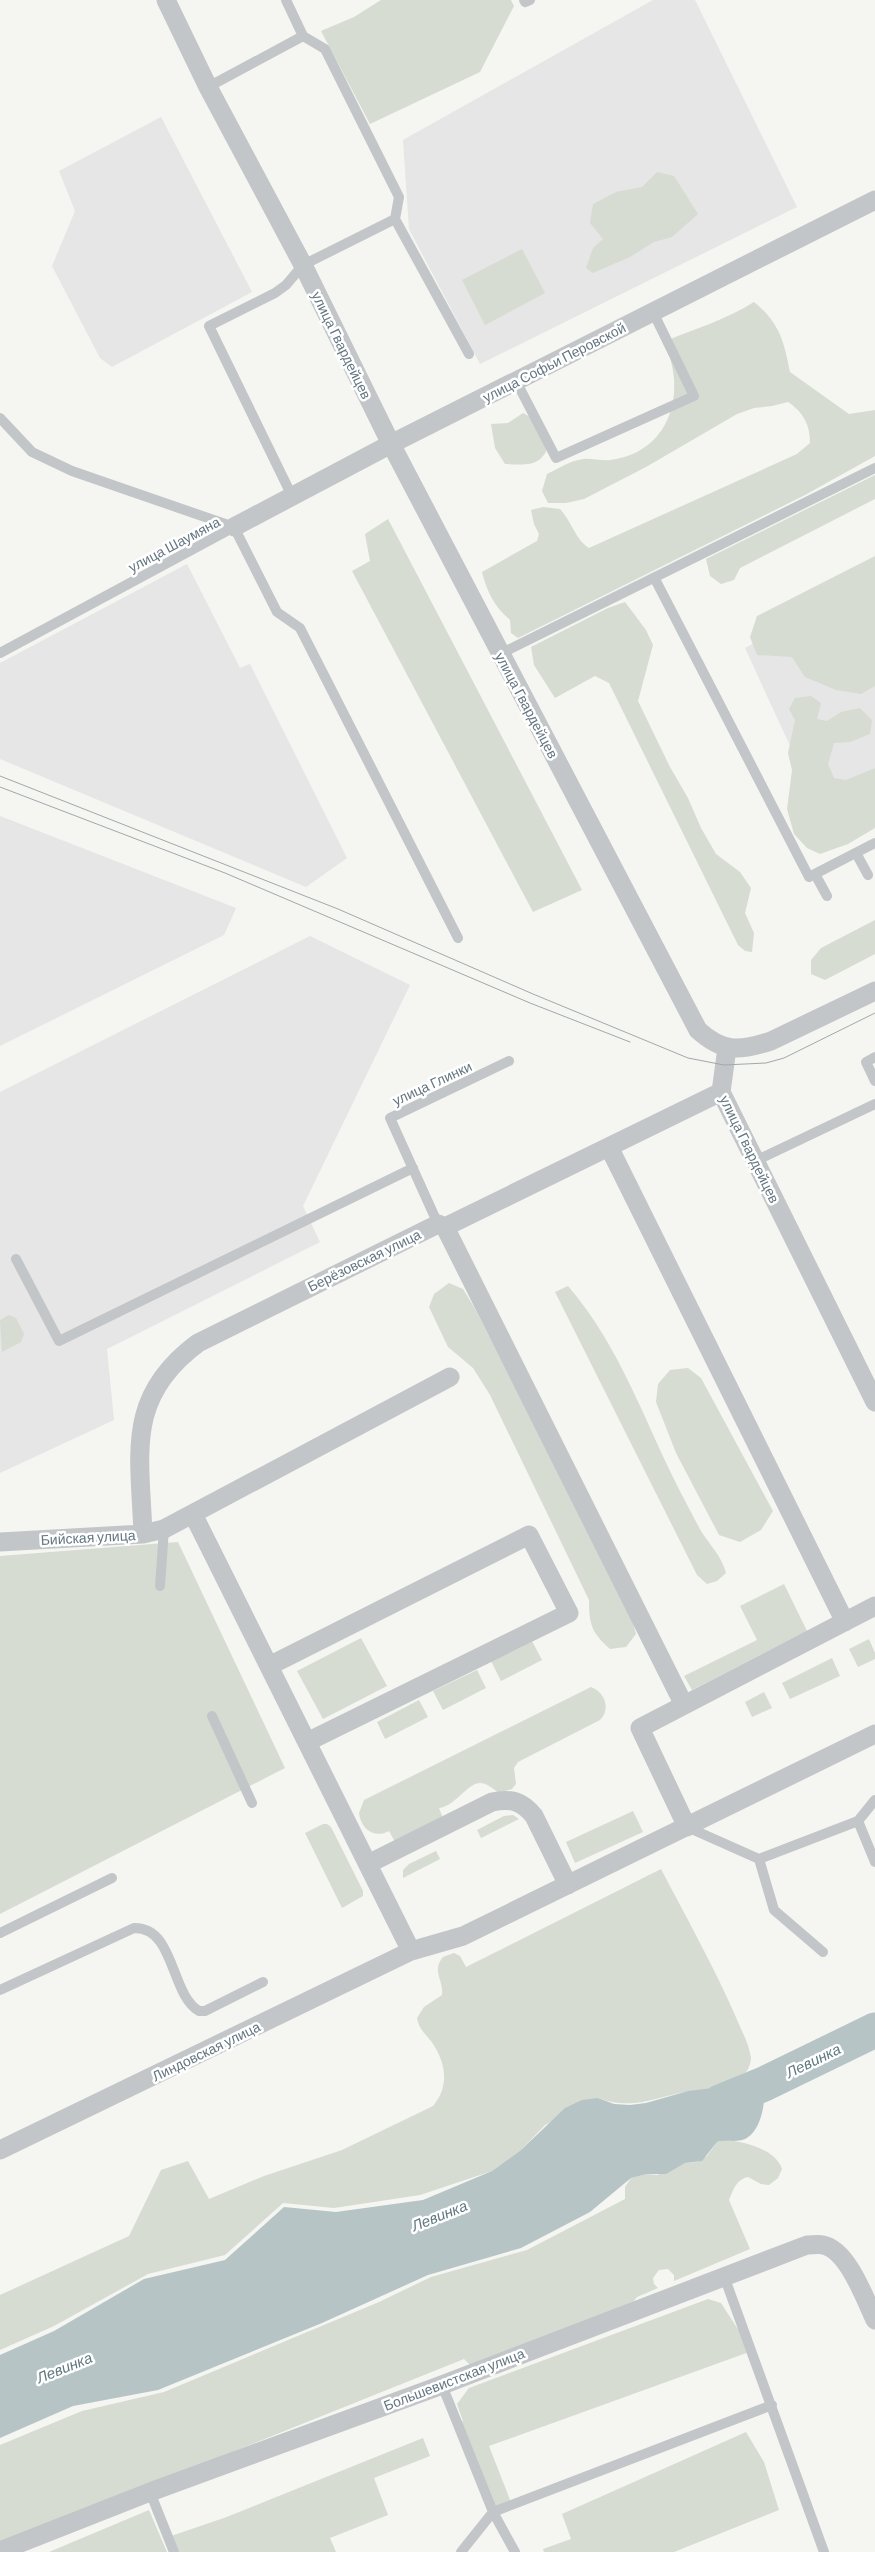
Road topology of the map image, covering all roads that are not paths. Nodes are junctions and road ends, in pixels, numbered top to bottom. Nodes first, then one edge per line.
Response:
1 (166, 0) edge
2 (286, 0) edge
3 (524, 0) edge
4 (530, 0) edge
5 (303, 36) junction
6 (208, 87) junction
7 (875, 200) edge
8 (395, 219) junction
9 (303, 265) junction
10 (653, 312) junction
11 (469, 354) dead end
12 (516, 381) junction
13 (0, 418) edge
14 (390, 444) junction
15 (875, 468) edge
16 (292, 496) junction
17 (234, 527) junction
18 (655, 579) junction
19 (0, 653) edge
20 (500, 654) junction
21 (875, 843) edge
22 (856, 853) junction
23 (815, 874) junction
24 (868, 875) dead end
25 (827, 896) dead end
26 (458, 938) dead end
27 (875, 991) edge
28 (727, 1048) junction
29 (875, 1057) edge
30 (509, 1061) dead end
31 (875, 1081) edge
32 (721, 1092) junction
33 (875, 1104) edge
34 (609, 1147) junction
35 (755, 1160) junction
36 (413, 1168) junction
37 (441, 1226) junction
38 (16, 1259) dead end
39 (450, 1378) dead end
40 (875, 1402) edge
41 (193, 1514) junction
42 (169, 1527) junction
43 (143, 1534) junction
44 (0, 1542) edge
45 (160, 1586) dead end
46 (875, 1606) edge
47 (845, 1622) junction
48 (269, 1666) junction
49 (684, 1705) junction
50 (212, 1716) dead end
51 (875, 1734) edge
52 (307, 1742) junction
53 (875, 1800) edge
54 (252, 1803) dead end
55 (858, 1820) junction
56 (687, 1827) junction
57 (759, 1859) junction
58 (875, 1862) edge
59 (368, 1864) junction
60 (112, 1878) dead end
61 (568, 1885) junction
62 (0, 1933) edge
63 (411, 1951) junction
64 (823, 1952) dead end
65 (263, 1982) dead end
66 (0, 1990) edge
67 (0, 2150) edge
68 (724, 2276) junction
69 (874, 2316) edge
70 (442, 2385) junction
71 (772, 2405) junction
72 (150, 2492) junction
73 (493, 2512) junction
74 (0, 2551) edge
75 (174, 2552) edge
76 (461, 2552) edge
77 (515, 2552) edge
78 (824, 2552) edge

1 - 6 street, улица Гвардейцев
2 - 5 lane
3 - 4 lane
5 - 6 lane
5 - 8 lane
6 - 9 street, улица Гвардейцев
7 - 10 street, улица Софьи Перовской
8 - 9 lane
8 - 11 lane
9 - 14 street, улица Гвардейцев
9 - 16 lane
10 - 12 street, улица Софьи Перовской
10 - 12 lane
12 - 14 street, улица Софьи Перовской
13 - 17 lane, улица Шаумяна
14 - 16 street, улица Софьи Перовской
14 - 20 street, улица Гвардейцев
15 - 18 lane
16 - 17 street, улица Софьи Перовской
17 - 19 lane, улица Шаумяна
17 - 26 lane
18 - 20 lane
18 - 23 lane
20 - 28 street, улица Гвардейцев
21 - 22 lane
22 - 23 lane
22 - 24 lane
23 - 25 lane
27 - 28 street
28 - 32 street, улица Гвардейцев
29 - 31 lane
30 - 36 lane, улица Глинки
32 - 34 street, Берёзовская улица
32 - 35 street, улица Гвардейцев
33 - 35 lane
34 - 37 street, Берёзовская улица
34 - 47 street
35 - 40 street, улица Гвардейцев
36 - 37 lane, улица Глинки
36 - 38 lane
37 - 43 street, Берёзовская улица
37 - 49 street
39 - 41 street, Бийская улица
41 - 42 street, Бийская улица
41 - 48 street
42 - 43 street, Бийская улица
42 - 45 lane
43 - 44 street, Бийская улица
46 - 47 street
47 - 49 street
48 - 52 street
48 - 52 street
49 - 56 street
50 - 54 lane
51 - 56 street, Линдовская улица
52 - 59 street
53 - 55 lane
55 - 57 lane
55 - 58 lane
56 - 57 lane
56 - 61 street, Линдовская улица
57 - 64 lane
59 - 61 street
59 - 63 street
60 - 62 lane
61 - 63 street, Линдовская улица
63 - 67 street, Линдовская улица
65 - 66 lane
68 - 69 street, Большевистская улица
68 - 70 street, Большевистская улица
68 - 71 lane
70 - 72 street, Большевистская улица
70 - 73 lane
71 - 73 lane
71 - 78 lane
72 - 74 street, Большевистская улица
72 - 75 lane
73 - 76 lane
73 - 77 lane

